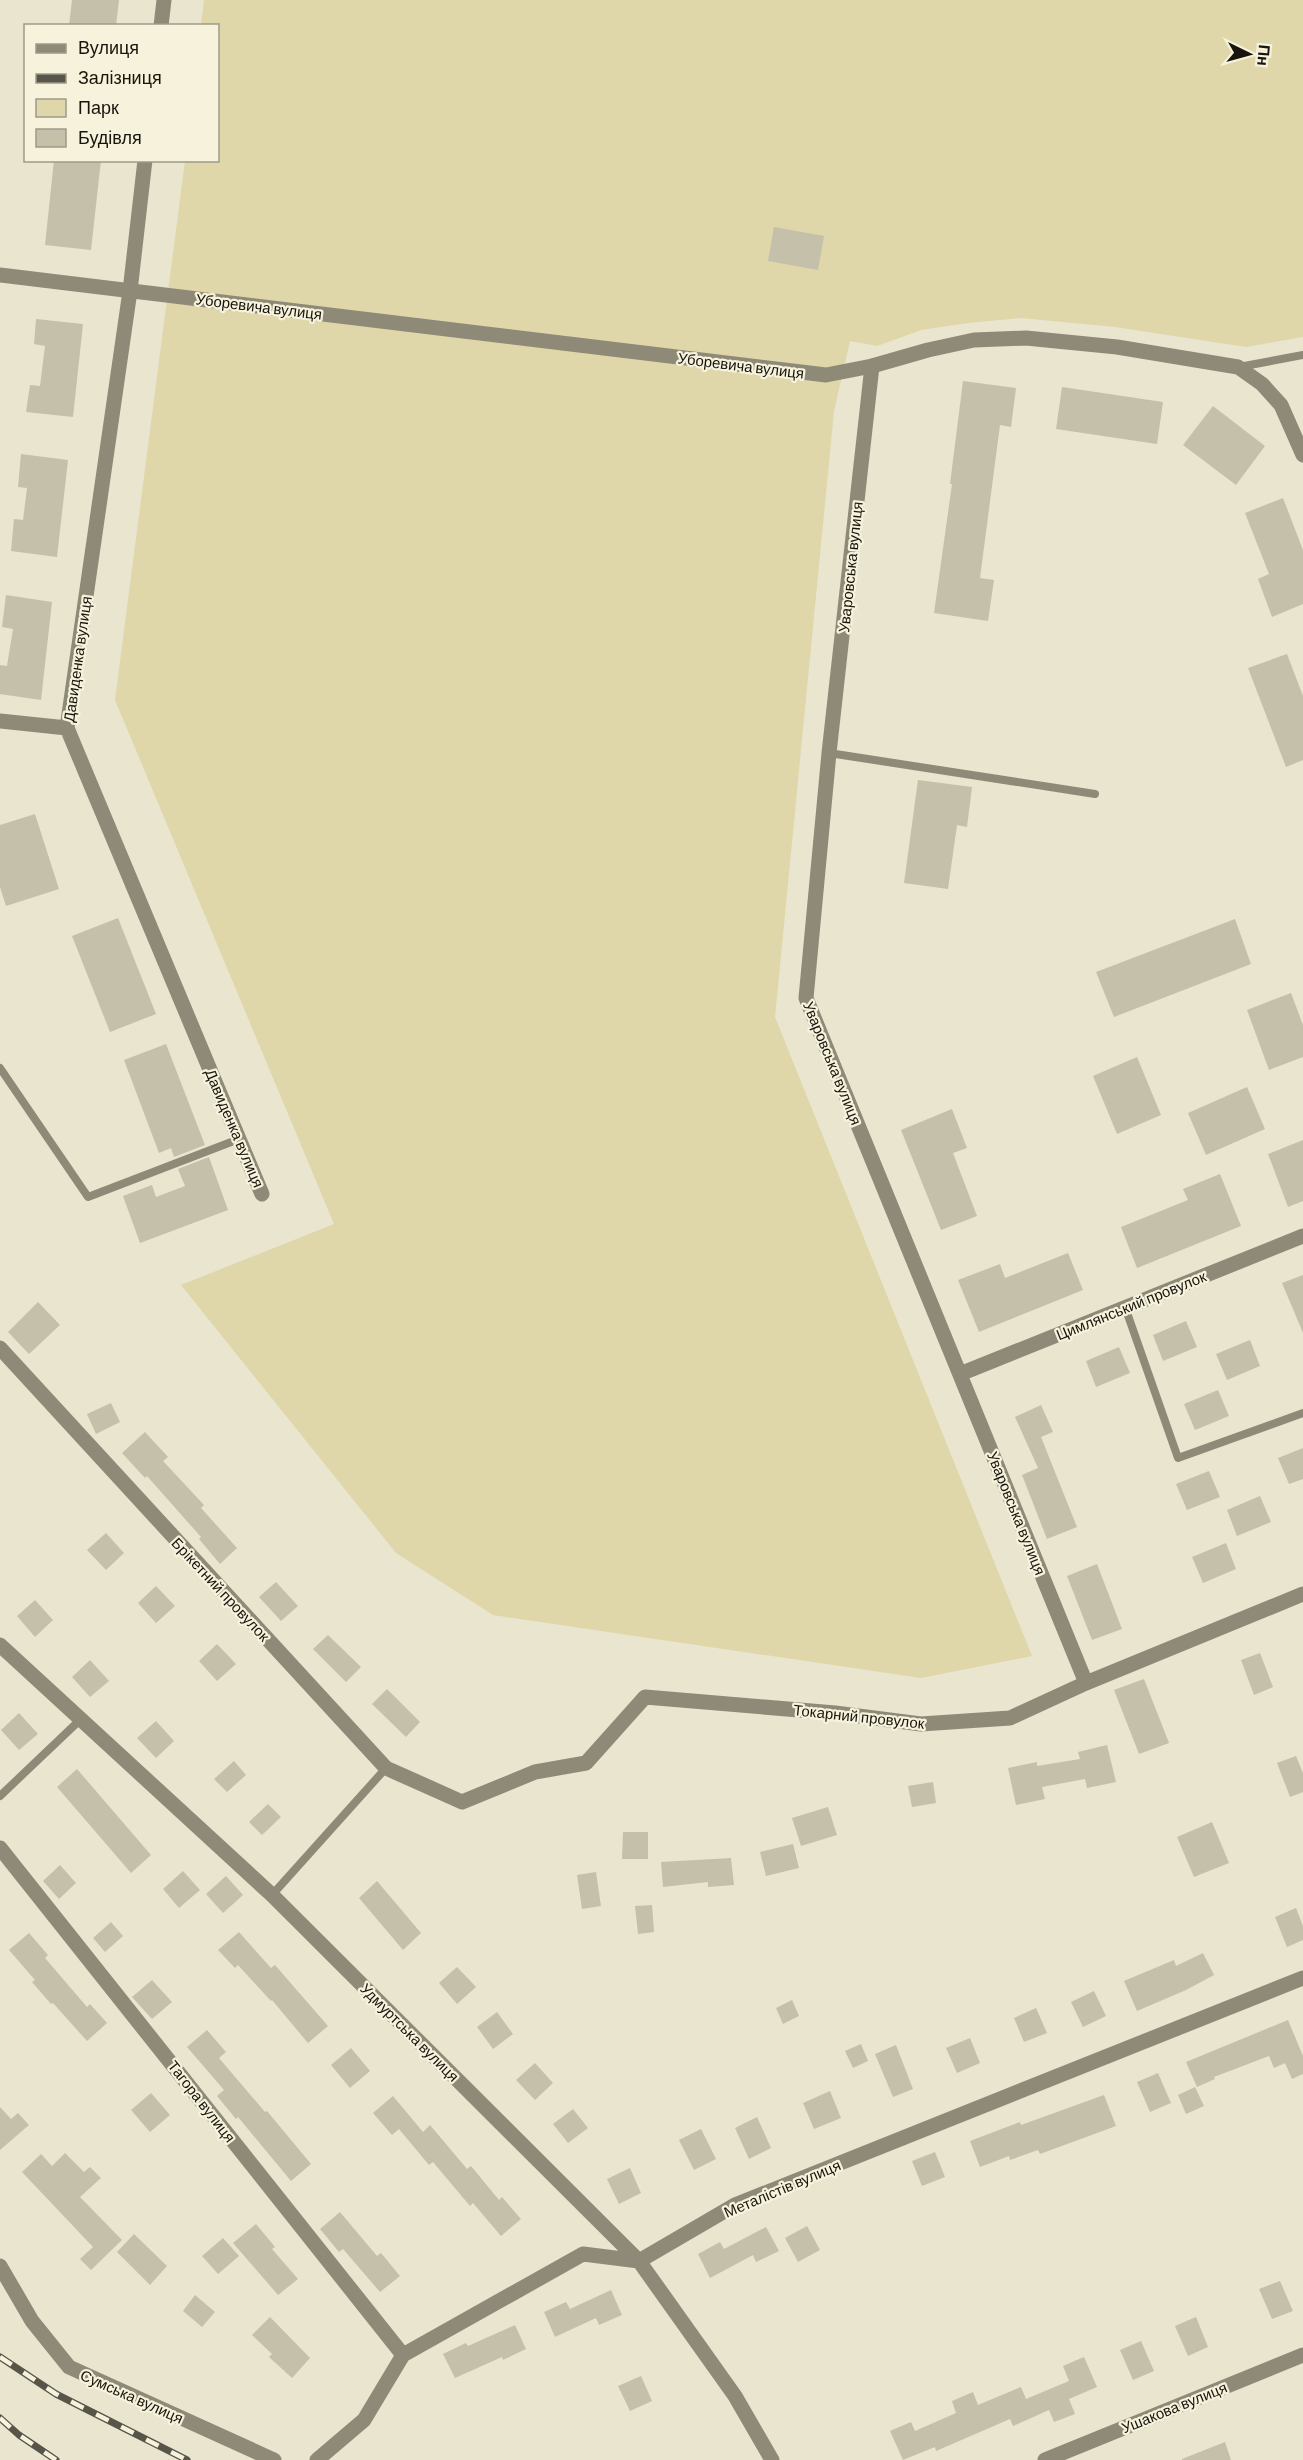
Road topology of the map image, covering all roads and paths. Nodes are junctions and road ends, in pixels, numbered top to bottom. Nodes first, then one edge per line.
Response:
1 (164, 0) edge
2 (161, 24) edge
3 (145, 162) edge
4 (0, 275) edge
5 (130, 291) junction
6 (1303, 355) edge
7 (872, 366) junction
8 (1238, 367) junction
9 (1303, 455) edge
10 (0, 721) edge
11 (67, 728) junction
12 (829, 753) junction
13 (1095, 794) dead end
14 (0, 1068) edge
15 (239, 1139) junction
16 (262, 1194) dead end
17 (1303, 1236) edge
18 (1125, 1307) junction
19 (0, 1348) edge
20 (960, 1374) junction
21 (1303, 1413) edge
22 (1303, 1594) edge
23 (0, 1645) edge
24 (1086, 1683) junction
25 (81, 1719) junction
26 (386, 1768) junction
27 (0, 1796) edge
28 (462, 1802) joint
29 (0, 1848) edge
30 (6, 1865) edge
31 (272, 1895) junction
32 (1303, 1978) edge
33 (639, 2261) junction
34 (0, 2266) edge
35 (403, 2355) junction
36 (1303, 2355) edge
37 (274, 2460) edge
38 (317, 2460) edge
39 (772, 2460) edge
40 (1046, 2460) edge

1 - 2 street
3 - 5 street, Давиденка вулиця
4 - 5 street, Уборевича вулиця
5 - 7 street, Уборевича вулиця
5 - 11 street, Давиденка вулиця
6 - 8 lane
7 - 8 street, Уборевича вулиця
7 - 12 street, Уваровська вулиця
8 - 9 street, Уборевича вулиця
10 - 11 street
11 - 15 street, Давиденка вулиця
12 - 13 lane
12 - 20 street, Уваровська вулиця
14 - 15 lane
15 - 16 street, Давиденка вулиця
17 - 18 street, Цимлянський провулок
18 - 20 street, Цимлянський провулок
18 - 21 lane
19 - 26 street, Брiкетний провулок
20 - 24 street, Уваровська вулиця
22 - 24 street, Токарний провулок
23 - 25 street, Удмуртська вулиця
24 - 28 street, Токарний провулок
25 - 27 lane
25 - 31 street, Удмуртська вулиця
26 - 28 street, Брiкетний провулок
26 - 31 lane
29 - 30 street, Тагора вулиця
30 - 35 street, Тагора вулиця
31 - 33 street, Удмуртська вулиця
32 - 33 street, Металістів вулиця
33 - 35 street
33 - 39 street, Удмуртська вулиця
34 - 37 street, Сумська вулиця
35 - 38 street
36 - 40 street, Ушакова вулиця

